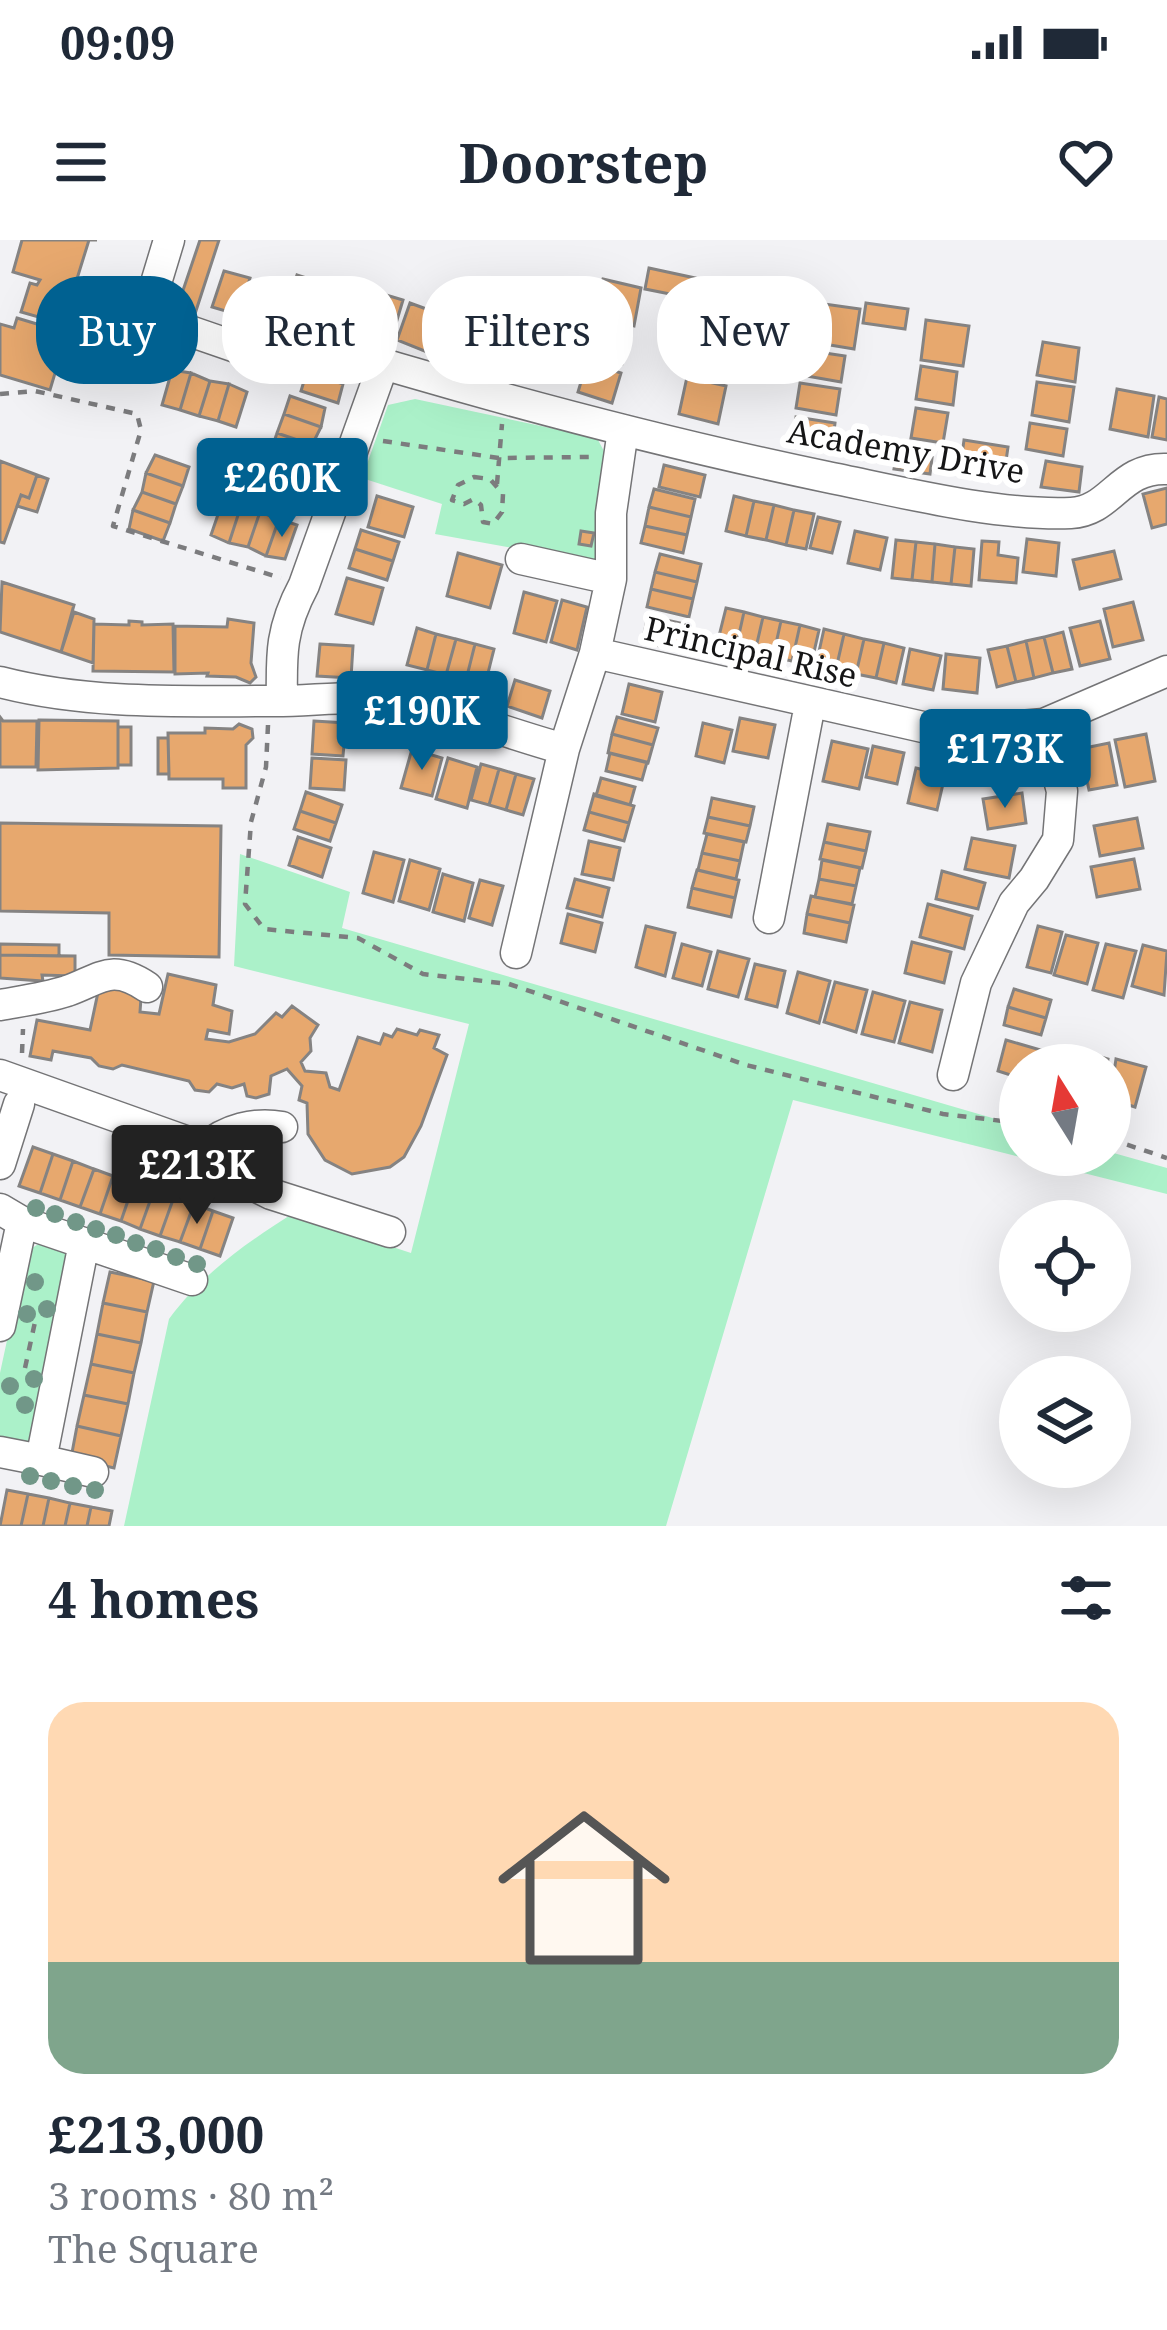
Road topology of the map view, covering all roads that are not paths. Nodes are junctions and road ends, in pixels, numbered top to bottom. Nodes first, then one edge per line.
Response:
1 (169, 240) edge
2 (222, 342) edge
3 (398, 369) edge
4 (376, 384) edge
5 (623, 430) junction
6 (1167, 469) edge
7 (521, 559) dead end
8 (611, 579) junction
9 (595, 653) junction
10 (1167, 671) edge
11 (0, 682) edge
12 (275, 701) junction
13 (810, 704) junction
14 (1044, 724) junction
15 (564, 749) junction
16 (770, 918) dead end
17 (515, 953) dead end
18 (148, 987) dead end
19 (11, 1003) edge
20 (953, 1075) dead end
21 (14, 1087) edge
22 (283, 1127) dead end
23 (206, 1148) junction
24 (0, 1164) edge
25 (11, 1215) edge
26 (390, 1232) dead end
27 (84, 1243) junction
28 (192, 1280) dead end
29 (0, 1326) edge
30 (0, 1452) edge
31 (41, 1460) junction
32 (93, 1472) dead end

1 - 2 street, Academy Drive
3 - 5 street, Academy Drive
4 - 12 street
5 - 6 street, Academy Drive
5 - 8 street, Principal Rise
7 - 8 street
8 - 9 street, Principal Rise
9 - 13 street, Principal Rise
9 - 15 street, Principal Rise
10 - 14 street, Principal Rise
11 - 12 street
12 - 15 street
13 - 14 street, Principal Rise
13 - 16 street
14 - 20 street
15 - 17 street, Principal Rise
18 - 19 street
21 - 23 street
21 - 24 street
22 - 23 street
23 - 26 street
25 - 27 street
25 - 29 street
27 - 28 street
27 - 31 street
30 - 31 street
31 - 32 street

